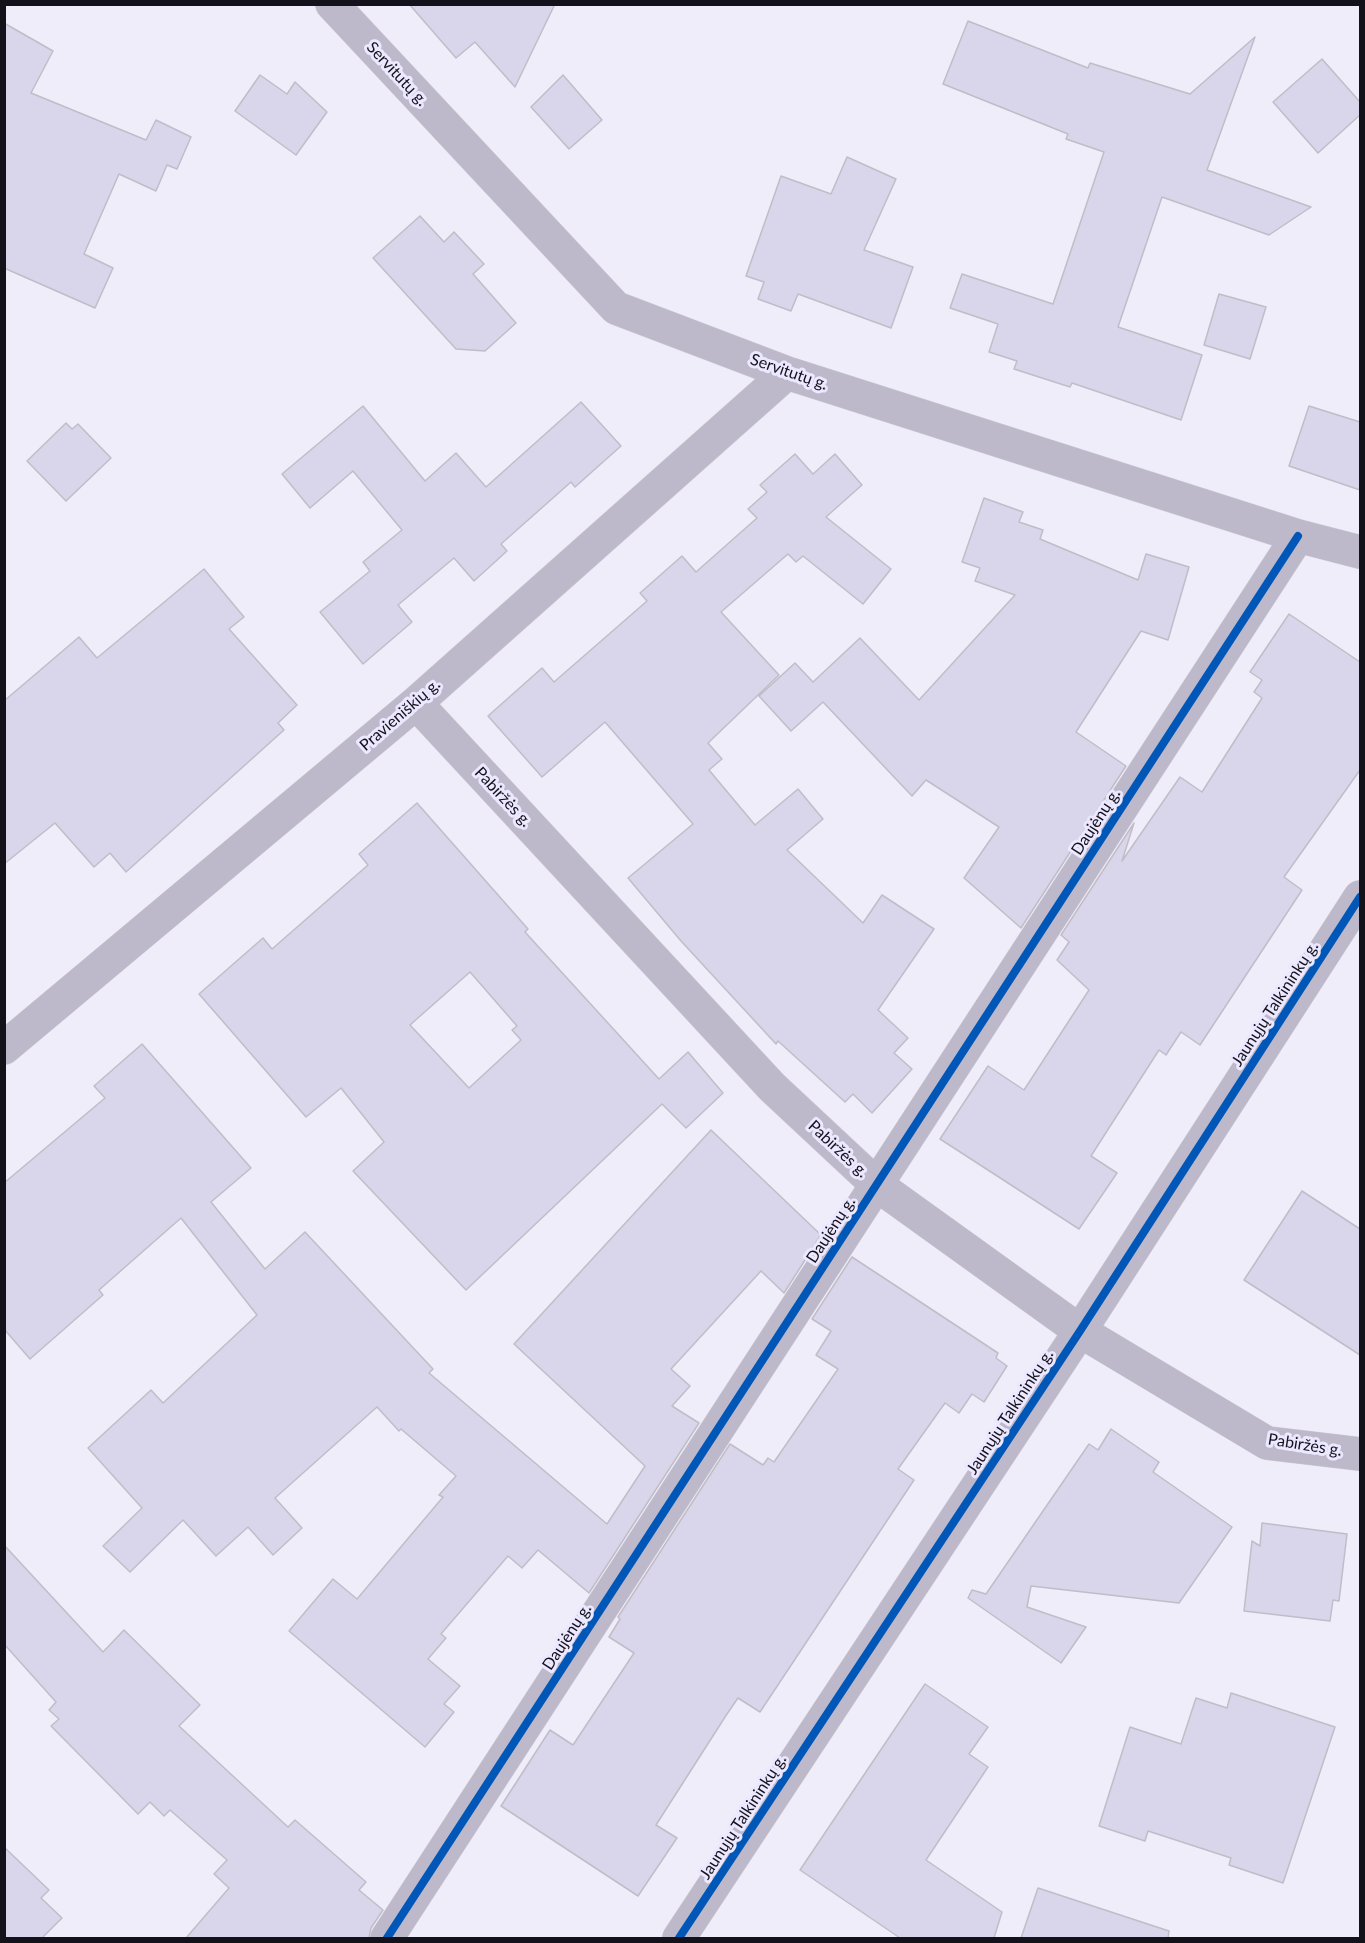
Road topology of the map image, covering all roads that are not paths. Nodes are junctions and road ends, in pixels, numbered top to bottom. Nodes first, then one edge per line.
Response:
1 (332, 4) edge
2 (788, 373) junction
3 (1298, 536) junction
4 (1360, 552) edge
5 (416, 703) junction
6 (1360, 897) edge
7 (7, 1042) edge
8 (877, 1185) junction
9 (1080, 1331) junction
10 (1360, 1454) edge
11 (387, 1938) edge
12 (678, 1938) edge

1 - 2 street, Servitutų g.
2 - 3 street, Servitutų g.
2 - 5 street, Pravieniškių g.
3 - 4 street, Servitutų g.
3 - 8 street, Daujėnų g.
5 - 7 street, Pravieniškių g.
5 - 8 street, Pabiržės g.
6 - 9 street, Jaunųjų Talkininkų g.
8 - 9 street, Pabiržės g.
8 - 11 street, Daujėnų g.
9 - 10 street, Pabiržės g.
9 - 12 street, Jaunųjų Talkininkų g.

